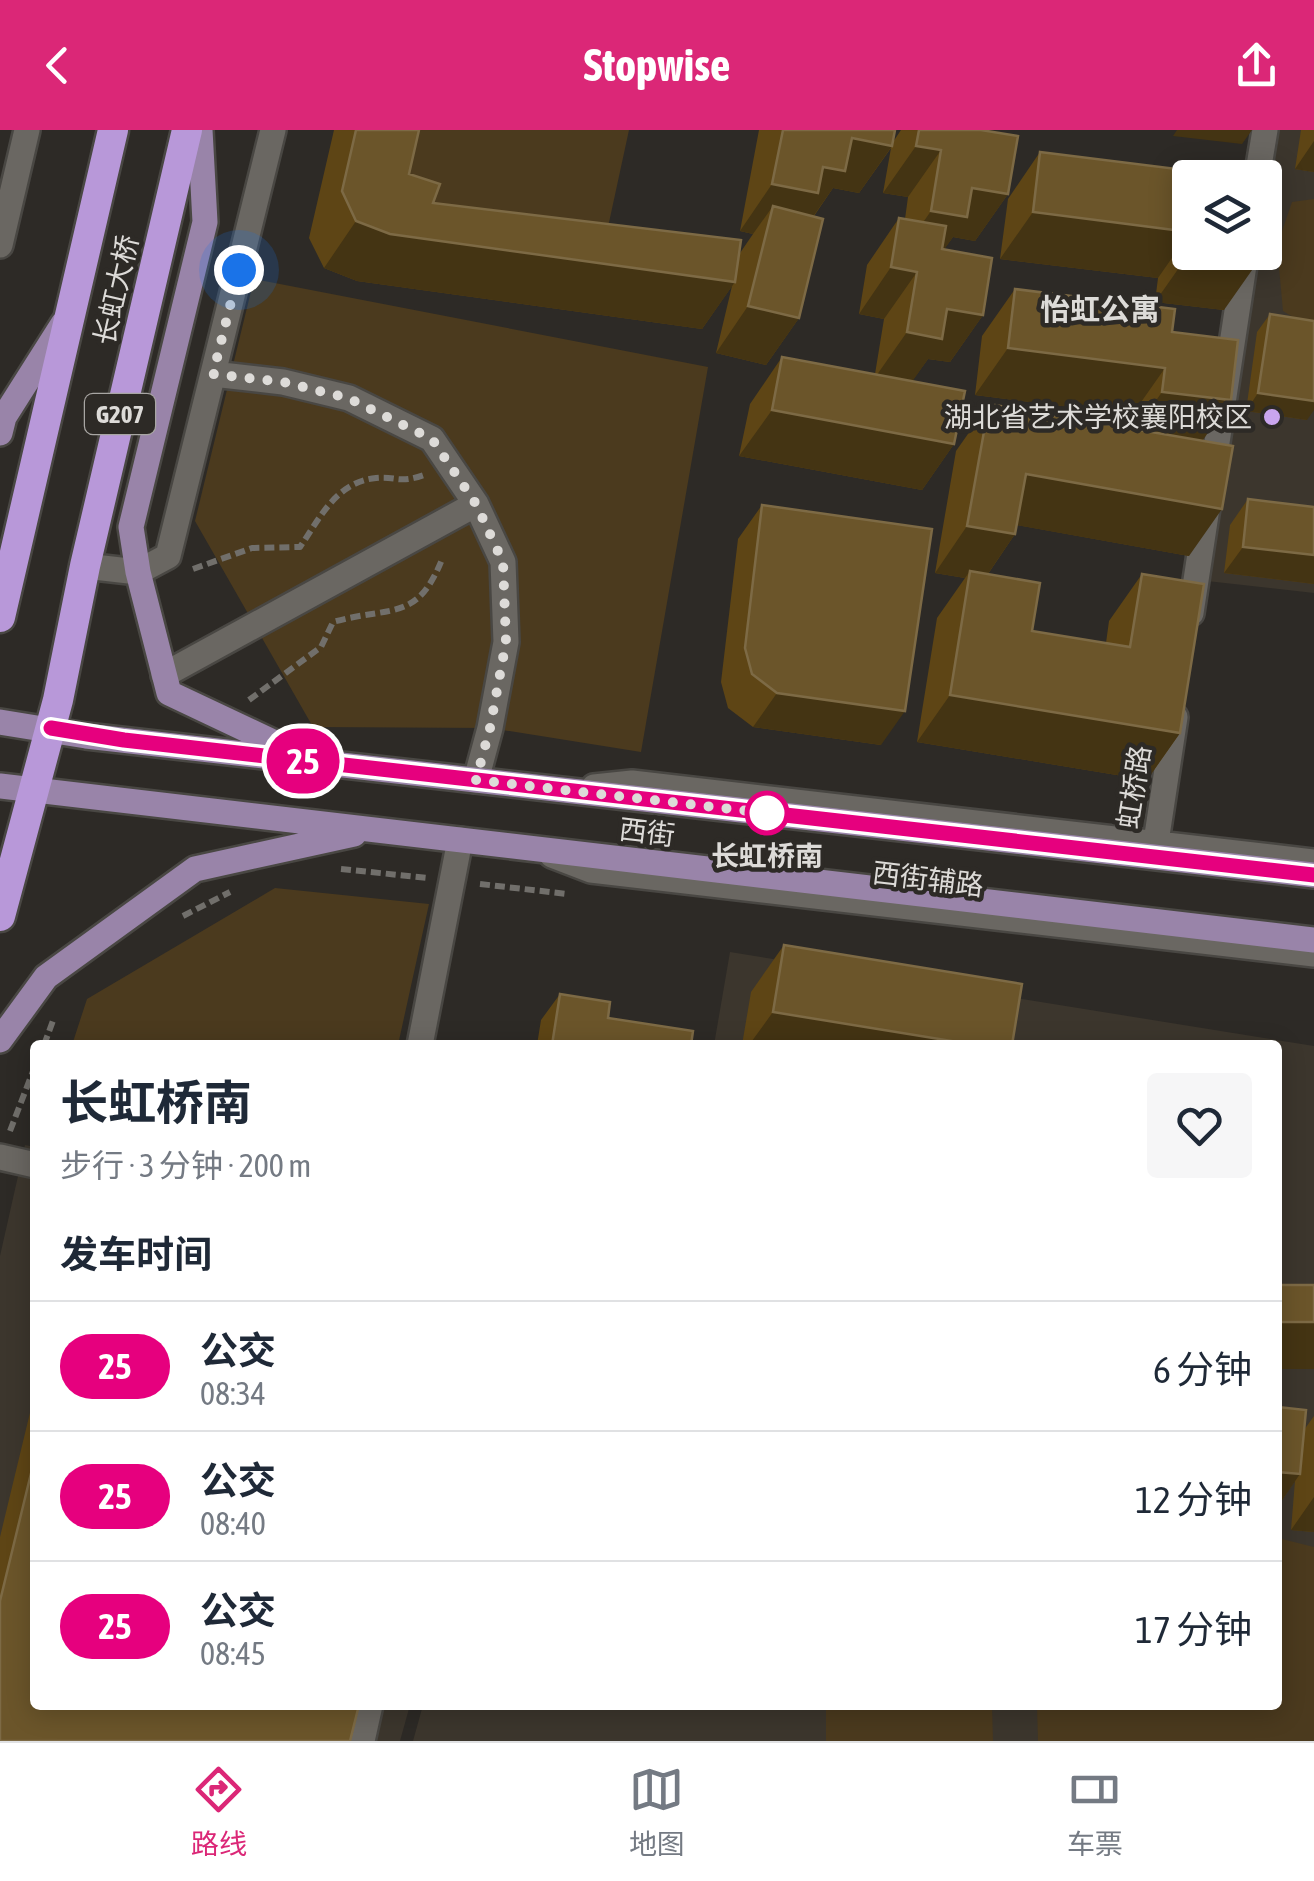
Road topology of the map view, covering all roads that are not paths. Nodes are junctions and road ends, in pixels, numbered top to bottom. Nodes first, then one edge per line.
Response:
1 (26, 130) edge
2 (112, 130) edge
3 (187, 130) edge
4 (200, 130) edge
5 (273, 130) edge
6 (1265, 130) edge
7 (1261, 160) edge
8 (0, 245) edge
9 (1243, 270) edge
10 (71, 311) junction
11 (213, 374) junction
12 (0, 434) edge
13 (480, 513) junction
14 (85, 566) junction
15 (154, 571) junction
16 (0, 617) edge
17 (1187, 635) edge
18 (164, 676) junction
19 (1178, 692) edge
20 (54, 714) junction
21 (0, 722) edge
22 (317, 762) junction
23 (476, 780) junction
24 (0, 786) edge
25 (33, 790) junction
26 (373, 830) junction
27 (460, 840) junction
28 (538, 849) junction
29 (1154, 850) junction
30 (1314, 862) edge
31 (1314, 875) edge
32 (0, 916) edge
33 (1314, 940) edge
34 (1314, 954) edge
35 (0, 1040) edge
36 (421, 1040) edge
37 (2, 1158) edge
38 (30, 1164) edge
39 (369, 1710) edge
40 (362, 1741) edge

1 - 8 street
2 - 10 highway, 长虹大桥 / G207
3 - 14 highway, 长虹大桥 / G207
4 - 15 main road
5 - 11 street
6 - 7 street
9 - 17 street
10 - 12 main road
10 - 16 highway, 长虹大桥 / G207
11 - 13 street
11 - 15 street
13 - 18 street
13 - 23 street
14 - 15 street
14 - 20 highway, 长虹大桥 / G207
15 - 18 main road
18 - 22 main road
19 - 29 street, 虹桥路
20 - 21 main road, 西街
20 - 22 main road, 西街
20 - 25 highway, G207
22 - 23 main road, 西街
23 - 29 main road, 西街
24 - 25 main road, 西街
25 - 26 main road, 西街
25 - 32 highway, G207
26 - 27 main road, 西街
26 - 35 main road
27 - 28 main road, 西街
27 - 36 street
28 - 33 main road, 西街
28 - 34 street, 西街辅路
29 - 30 street
29 - 31 main road, 西街
37 - 38 street
39 - 40 street

